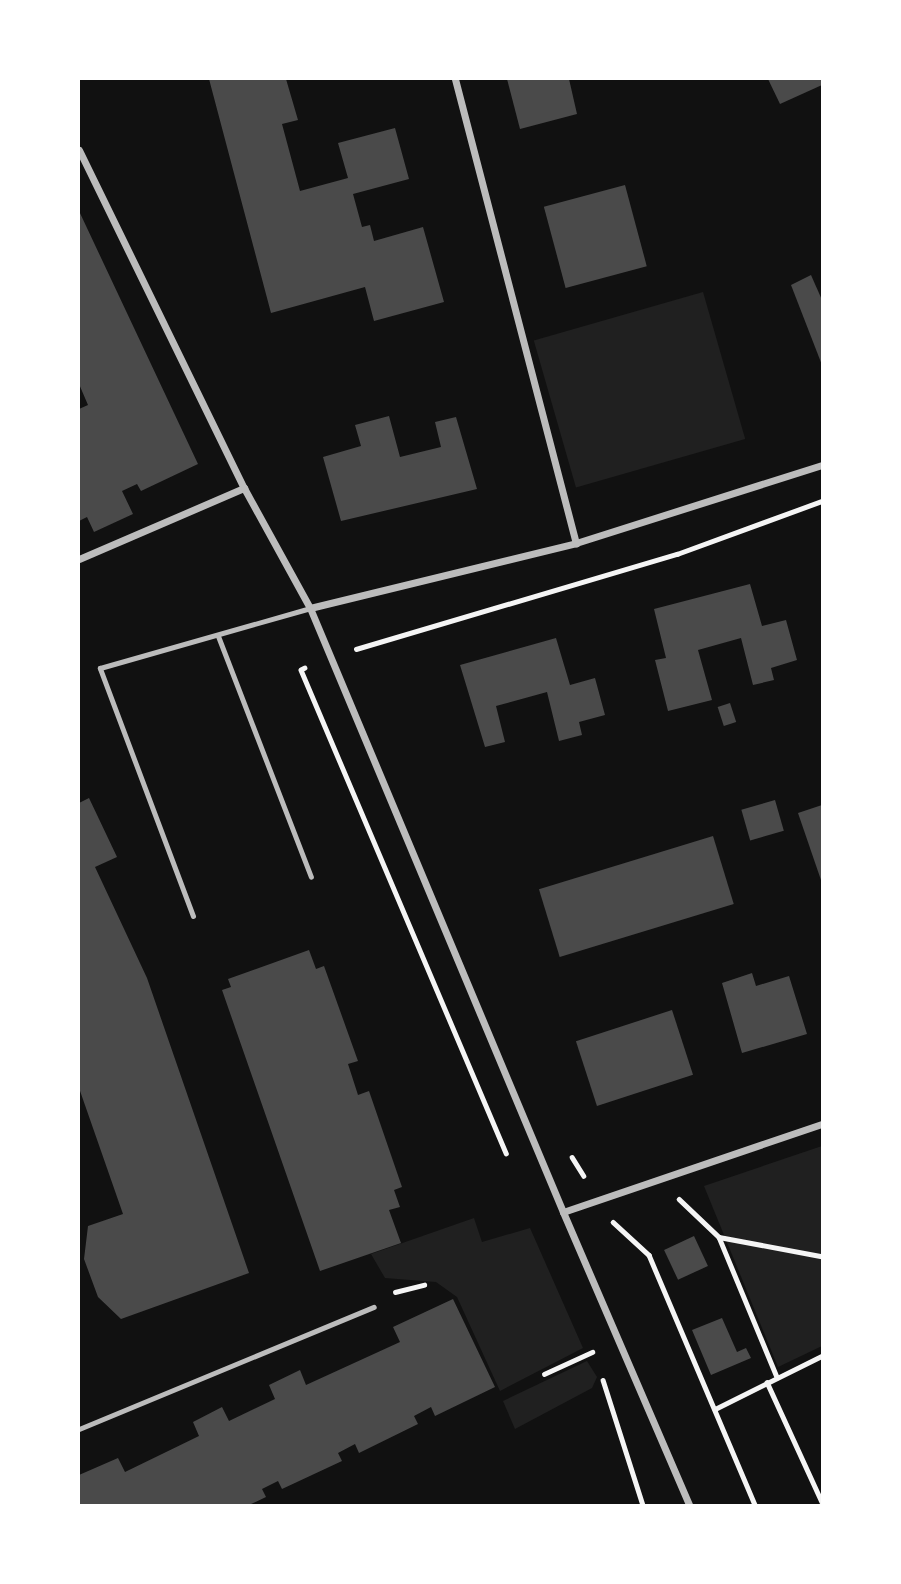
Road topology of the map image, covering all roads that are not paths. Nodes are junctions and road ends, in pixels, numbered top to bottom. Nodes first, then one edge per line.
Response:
1 (455, 79) edge
2 (79, 150) edge
3 (822, 465) edge
4 (244, 488) junction
5 (576, 543) junction
6 (79, 559) edge
7 (310, 608) junction
8 (218, 636) junction
9 (311, 877) dead end
10 (193, 916) dead end
11 (822, 1124) edge
12 (563, 1212) junction
13 (374, 1307) dead end
14 (79, 1429) edge
15 (689, 1505) edge

1 - 5 street
2 - 4 street
3 - 5 street
4 - 6 street
4 - 7 street
5 - 7 street
7 - 8 lane
7 - 12 street
8 - 9 lane
8 - 10 lane
11 - 12 street
12 - 15 street
13 - 14 lane

